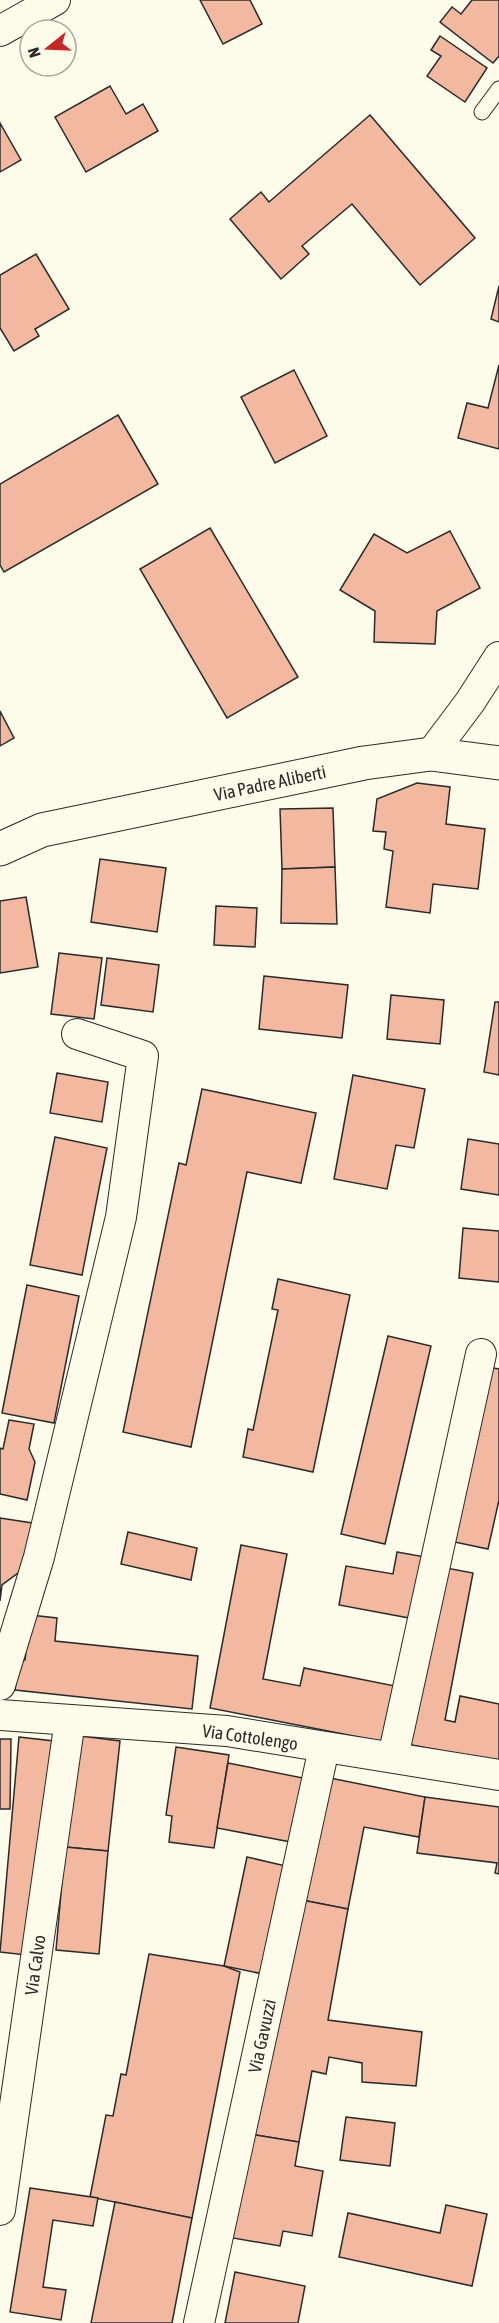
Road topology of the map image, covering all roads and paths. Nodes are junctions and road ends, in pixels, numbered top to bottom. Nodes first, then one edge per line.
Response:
1 (55, 0) edge
2 (0, 31) edge
3 (499, 89) edge
4 (482, 112) dead end
5 (499, 657) edge
6 (431, 754) junction
7 (499, 763) edge
8 (0, 827) edge
9 (42, 830) junction
10 (0, 849) edge
11 (77, 1034) dead end
12 (481, 1354) dead end
13 (0, 1685) edge
14 (0, 1714) edge
15 (69, 1720) junction
16 (324, 1748) junction
17 (393, 1757) junction
18 (499, 1775) edge
19 (0, 2210) edge
20 (199, 2323) edge

1 - 2 street
3 - 4 lane
5 - 6 street
6 - 7 street, Via Padre Aliberti
6 - 9 street, Via Padre Aliberti
8 - 9 street, Via Padre Aliberti
9 - 10 street, Via Padre Aliberti
11 - 13 street
12 - 17 street
14 - 15 street, Via Cottolengo
15 - 16 street, Via Cottolengo
15 - 19 street, Via Calvo
16 - 17 street, Via Cottolengo
16 - 20 street, Via Gavuzzi
17 - 18 street, Via Cottolengo

